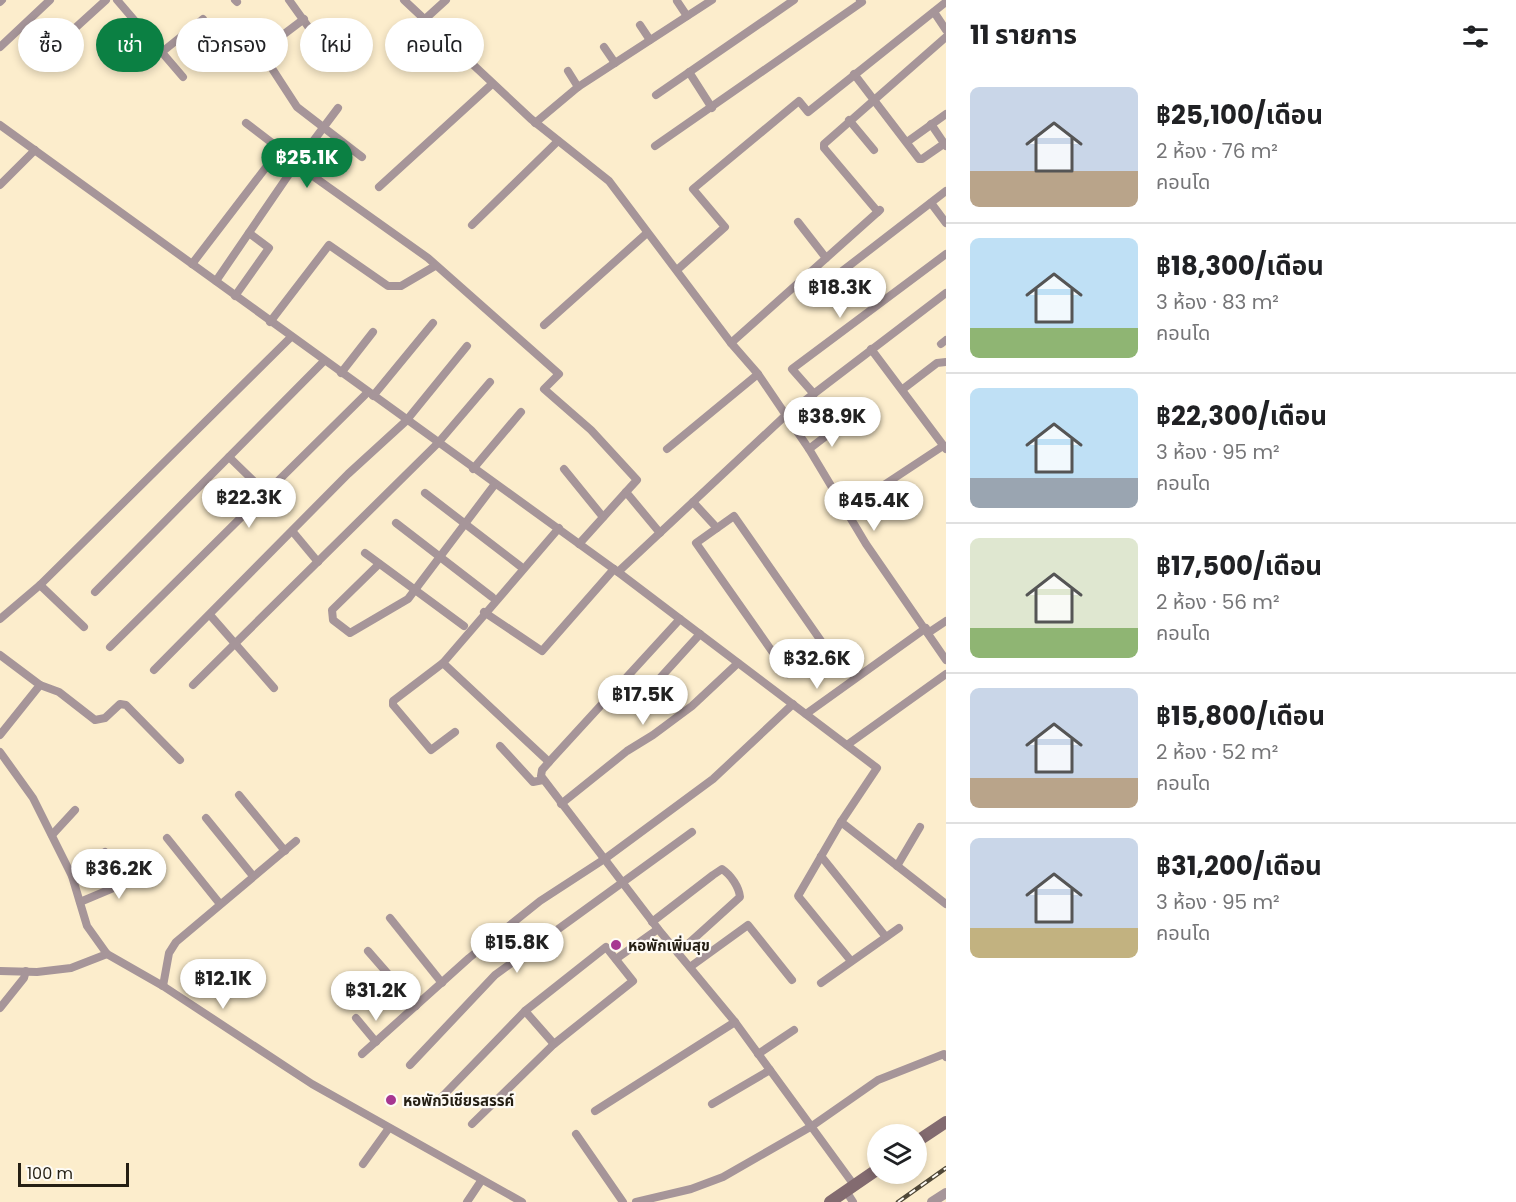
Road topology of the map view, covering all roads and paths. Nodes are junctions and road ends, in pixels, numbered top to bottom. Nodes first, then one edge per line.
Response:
1 (50, 0) edge
2 (106, 0) edge
3 (117, 0) edge
4 (289, 0) edge
5 (404, 0) edge
6 (446, 0) edge
7 (712, 0) edge
8 (794, 0) edge
9 (860, 0) edge
10 (677, 1) edge
11 (946, 2) edge
12 (934, 12) junction
13 (687, 16) junction
14 (133, 18) edge
15 (302, 18) edge
16 (422, 18) edge
17 (426, 18) edge
18 (84, 20) edge
19 (640, 25) dead end
20 (946, 30) edge
21 (946, 37) edge
22 (650, 40) junction
23 (176, 41) edge
24 (0, 47) edge
25 (604, 47) dead end
26 (164, 50) edge
27 (164, 54) edge
28 (615, 63) junction
29 (568, 71) dead end
30 (272, 72) edge
31 (479, 72) edge
32 (689, 72) junction
33 (854, 74) junction
34 (183, 77) dead end
35 (492, 84) junction
36 (578, 87) junction
37 (656, 95) dead end
38 (874, 99) junction
39 (338, 108) dead end
40 (712, 108) junction
41 (946, 114) edge
42 (849, 120) junction
43 (246, 123) dead end
44 (535, 123) junction
45 (931, 124) junction
46 (0, 125) edge
47 (323, 128) junction
48 (558, 141) junction
49 (907, 142) junction
50 (945, 145) edge
51 (655, 146) dead end
52 (35, 150) junction
53 (874, 150) dead end
54 (362, 157) dead end
55 (296, 164) junction
56 (0, 185) edge
57 (379, 187) dead end
58 (946, 191) edge
59 (931, 203) junction
60 (798, 222) dead end
61 (946, 223) edge
62 (472, 225) dead end
63 (249, 233) junction
64 (647, 233) junction
65 (946, 254) edge
66 (826, 258) junction
67 (192, 264) junction
68 (435, 266) junction
69 (677, 270) junction
70 (216, 281) junction
71 (828, 282) dead end
72 (946, 293) edge
73 (235, 296) junction
74 (270, 322) junction
75 (433, 323) dead end
76 (544, 325) dead end
77 (373, 332) dead end
78 (291, 337) junction
79 (732, 343) junction
80 (467, 346) dead end
81 (871, 349) junction
82 (324, 361) junction
83 (946, 362) edge
84 (341, 373) junction
85 (759, 374) junction
86 (490, 382) dead end
87 (903, 389) junction
88 (370, 394) junction
89 (814, 394) junction
90 (521, 412) dead end
91 (786, 415) junction
92 (406, 421) junction
93 (839, 426) dead end
94 (438, 443) junction
95 (945, 447) edge
96 (667, 449) dead end
97 (809, 449) junction
98 (229, 457) junction
99 (473, 469) junction
100 (564, 469) dead end
101 (495, 484) junction
102 (626, 492) junction
103 (425, 493) dead end
104 (266, 494) junction
105 (693, 502) junction
106 (846, 510) junction
107 (603, 517) junction
108 (396, 524) dead end
109 (465, 524) junction
110 (559, 528) junction
111 (717, 528) junction
112 (293, 532) junction
113 (660, 533) junction
114 (579, 544) junction
115 (365, 554) dead end
116 (440, 557) junction
117 (318, 562) junction
118 (379, 564) junction
119 (520, 566) dead end
120 (616, 571) junction
121 (40, 585) junction
122 (414, 590) junction
123 (94, 592) dead end
124 (492, 597) dead end
125 (484, 612) junction
126 (210, 615) junction
127 (0, 619) edge
128 (680, 619) junction
129 (946, 621) edge
130 (464, 626) dead end
131 (84, 627) dead end
132 (927, 631) junction
133 (700, 634) junction
134 (235, 645) junction
135 (110, 647) dead end
136 (0, 655) edge
137 (946, 660) edge
138 (443, 663) junction
139 (738, 663) junction
140 (154, 670) dead end
141 (946, 674) edge
142 (40, 685) junction
143 (193, 685) dead end
144 (274, 688) dead end
145 (641, 699) dead end
146 (793, 704) junction
147 (806, 714) junction
148 (455, 732) dead end
149 (0, 735) edge
150 (847, 745) junction
151 (500, 746) dead end
152 (0, 752) edge
153 (180, 760) dead end
154 (549, 762) junction
155 (543, 780) junction
156 (239, 795) dead end
157 (561, 804) junction
158 (75, 810) dead end
159 (206, 818) dead end
160 (841, 822) junction
161 (920, 827) dead end
162 (692, 832) dead end
163 (52, 835) junction
164 (167, 838) dead end
165 (296, 841) dead end
166 (285, 850) junction
167 (105, 852) dead end
168 (821, 856) junction
169 (606, 858) junction
170 (897, 866) junction
171 (149, 873) dead end
172 (72, 876) junction
173 (253, 876) junction
174 (622, 882) junction
175 (80, 902) junction
176 (220, 904) junction
177 (946, 904) edge
178 (390, 918) dead end
179 (655, 925) junction
180 (899, 928) dead end
181 (886, 937) junction
182 (368, 951) dead end
183 (678, 953) junction
184 (107, 954) junction
185 (616, 959) junction
186 (851, 961) junction
187 (690, 967) junction
188 (0, 971) edge
189 (26, 971) junction
190 (792, 980) dead end
191 (442, 983) junction
192 (820, 983) dead end
193 (163, 986) junction
194 (416, 1006) junction
195 (0, 1008) edge
196 (525, 1011) junction
197 (356, 1018) dead end
198 (735, 1022) junction
199 (794, 1030) dead end
200 (376, 1042) junction
201 (554, 1044) junction
202 (758, 1053) junction
203 (362, 1054) dead end
204 (946, 1057) edge
205 (411, 1065) dead end
206 (770, 1070) junction
207 (435, 1104) dead end
208 (712, 1104) dead end
209 (595, 1111) dead end
210 (946, 1122) edge
211 (472, 1124) dead end
212 (812, 1126) junction
213 (389, 1128) junction
214 (576, 1134) dead end
215 (927, 1135) edge
216 (363, 1164) dead end
217 (867, 1179) edge
218 (481, 1181) junction
219 (851, 1193) edge
220 (946, 1193) edge
221 (467, 1202) edge
222 (522, 1202) edge
223 (622, 1202) edge
224 (636, 1202) edge
225 (830, 1202) edge
226 (932, 1202) edge

1 - 24 street
2 - 18 street
3 - 14 street
4 - 15 street
5 - 16 street
6 - 17 street
7 - 13 street
8 - 32 street
9 - 40 street
10 - 13 street
11 - 12 street
12 - 20 street
12 - 33 street
13 - 22 street
19 - 22 street
21 - 38 street
22 - 28 street
23 - 26 street
25 - 28 street
27 - 34 street
28 - 36 street
29 - 36 street
30 - 47 street
31 - 35 street
32 - 37 street
32 - 40 street
33 - 38 street
33 - 69 street
35 - 44 street
35 - 57 street
36 - 44 street
38 - 42 street
38 - 49 street
39 - 47 street
40 - 51 street
41 - 45 street
42 - 53 street
42 - 66 street
43 - 67 street
44 - 48 street
45 - 49 street
45 - 50 street
46 - 52 street
47 - 54 street
47 - 55 street
48 - 62 street
48 - 64 street
49 - 50 street
52 - 56 street
52 - 67 street
55 - 63 street
55 - 68 street
58 - 59 street
59 - 61 street
59 - 71 street
60 - 66 street
63 - 70 street
63 - 73 street
64 - 69 street
64 - 76 street
65 - 89 street
66 - 79 street
67 - 70 street
68 - 74 street
68 - 102 street
69 - 79 street
70 - 73 street
72 - 81 street
73 - 74 street
74 - 78 street
75 - 88 street
77 - 84 street
78 - 82 street
78 - 121 street
79 - 85 street
80 - 92 street
81 - 87 street
81 - 89 street
82 - 84 street
82 - 98 street
83 - 87 street
84 - 88 street
85 - 91 street
85 - 96 street
86 - 94 street
87 - 95 street
88 - 92 street
88 - 104 street
89 - 91 street
90 - 99 street
91 - 97 street
91 - 105 street
92 - 94 street
92 - 112 street
93 - 97 street
94 - 99 street
94 - 117 street
95 - 106 street
97 - 106 street
98 - 104 street
98 - 123 street
99 - 101 street
100 - 107 street
101 - 109 street
101 - 110 street
102 - 107 street
102 - 113 street
103 - 109 street
104 - 135 street
105 - 111 street
105 - 113 street
106 - 132 street
107 - 114 street
108 - 116 street
109 - 116 street
109 - 119 street
110 - 114 street
110 - 125 street
111 - 111 street
112 - 117 street
112 - 126 street
113 - 120 street
114 - 120 street
115 - 118 street
116 - 122 street
116 - 124 street
117 - 134 street
118 - 122 street
118 - 122 street
120 - 125 street
120 - 128 street
121 - 127 street
121 - 131 street
122 - 130 street
125 - 138 street
126 - 134 street
126 - 140 street
128 - 133 street
128 - 154 street
129 - 132 street
132 - 137 street
132 - 147 street
133 - 139 street
133 - 145 street
134 - 143 street
134 - 144 street
136 - 142 street
138 - 148 street
138 - 154 street
139 - 146 street
139 - 157 street
141 - 150 street
142 - 149 street
142 - 153 street
146 - 147 street
146 - 169 street
147 - 150 street
150 - 160 street
151 - 155 street
152 - 163 street
154 - 155 street
155 - 157 street
156 - 166 street
157 - 169 street
158 - 163 street
159 - 173 street
160 - 168 street
160 - 170 street
161 - 170 street
162 - 174 street
163 - 172 street
164 - 176 street
165 - 166 street
166 - 173 street
167 - 172 street
168 - 181 street
168 - 186 street
169 - 174 street
169 - 191 street
170 - 177 street
171 - 175 street
172 - 175 street
173 - 176 street
174 - 179 street
174 - 205 street
175 - 184 street
176 - 193 street
178 - 191 street
179 - 183 street
179 - 183 street
179 - 185 street
180 - 181 street
181 - 186 street
182 - 194 street
183 - 187 street
184 - 189 street
184 - 193 street
185 - 196 street
185 - 201 street
186 - 192 street
187 - 190 street
187 - 198 street
188 - 189 street
189 - 195 street
191 - 194 street
193 - 213 street
194 - 200 street
196 - 201 street
196 - 207 street
197 - 200 street
198 - 202 street
198 - 209 street
199 - 202 street
200 - 203 street
201 - 211 street
202 - 206 street
204 - 212 street
206 - 208 street
206 - 212 street
210 - 215 main road
212 - 219 street
212 - 224 street
213 - 216 street
213 - 218 street
214 - 223 street
217 - 219 main road
218 - 221 street
218 - 222 street
219 - 225 main road
220 - 226 street

